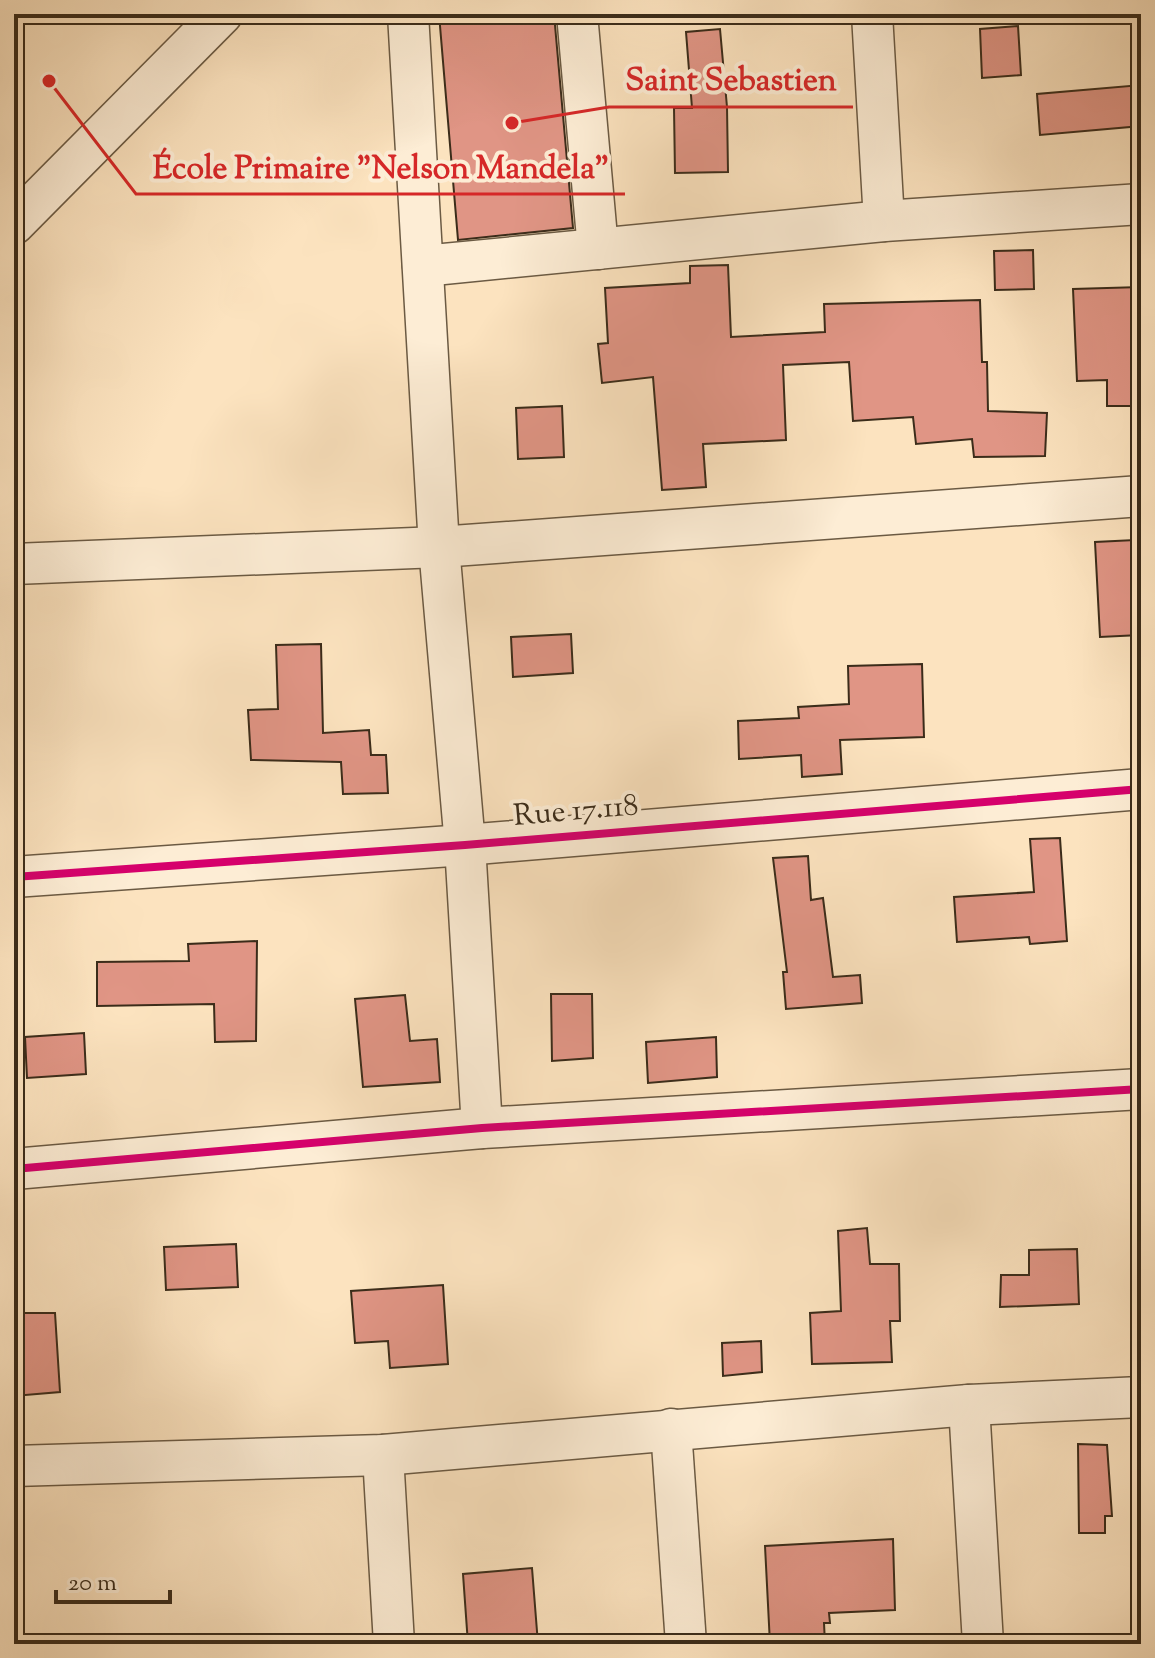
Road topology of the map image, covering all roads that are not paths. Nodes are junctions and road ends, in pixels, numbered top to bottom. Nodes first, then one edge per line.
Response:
1 (222, 14) edge
2 (408, 14) edge
3 (577, 14) edge
4 (872, 14) edge
5 (1141, 204) edge
6 (884, 221) junction
7 (14, 224) edge
8 (598, 249) junction
9 (423, 266) junction
10 (1141, 496) edge
11 (439, 547) junction
12 (14, 564) edge
13 (1141, 789) edge
14 (465, 845) junction
15 (14, 877) edge
16 (1141, 1089) edge
17 (482, 1128) junction
18 (14, 1169) edge
19 (1141, 1397) edge
20 (969, 1405) junction
21 (671, 1429) junction
22 (383, 1455) junction
23 (14, 1466) edge
24 (394, 1644) edge
25 (686, 1644) edge
26 (983, 1644) edge

1 - 7 street
2 - 9 street
3 - 8 street
4 - 6 street
5 - 6 street
6 - 8 street
8 - 9 street
9 - 11 street
10 - 11 street
11 - 12 street
11 - 14 street
13 - 14 street, Rue 17.118
14 - 15 street, Rue 17.118
14 - 17 street
16 - 17 street
17 - 18 street
19 - 20 street
20 - 21 street
20 - 26 street
21 - 22 street
21 - 25 street
22 - 23 street
22 - 24 street

